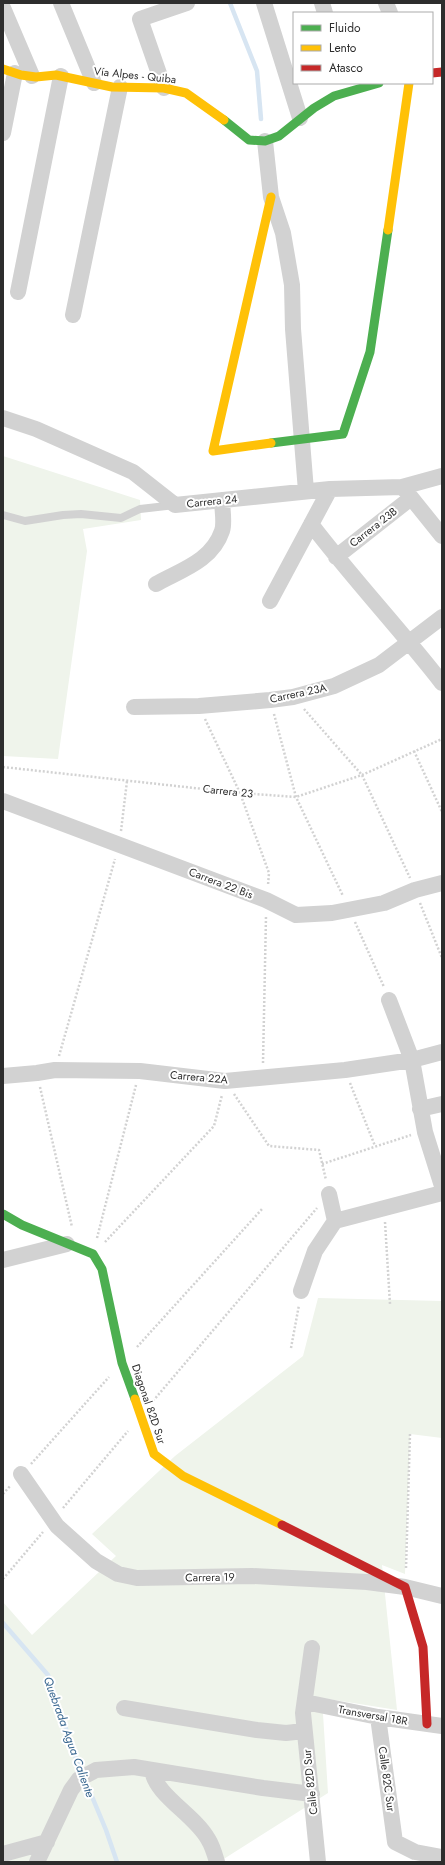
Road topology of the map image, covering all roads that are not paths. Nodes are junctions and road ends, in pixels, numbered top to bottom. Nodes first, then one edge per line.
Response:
1 (61, 3) edge
2 (188, 3) edge
3 (264, 3) edge
4 (3, 8) edge
5 (9, 71) edge
6 (32, 76) junction
7 (61, 76) junction
8 (94, 83) junction
9 (372, 84) edge
10 (409, 84) edge
11 (120, 87) junction
12 (349, 87) edge
13 (164, 88) junction
14 (300, 118) junction
15 (3, 133) edge
16 (265, 141) junction
17 (271, 197) junction
18 (18, 292) dead end
19 (73, 315) dead end
20 (3, 418) edge
21 (302, 439) junction
22 (442, 476) edge
23 (330, 489) junction
24 (306, 492) junction
25 (407, 492) junction
26 (222, 500) junction
27 (175, 505) junction
28 (3, 515) edge
29 (311, 524) junction
30 (442, 536) edge
31 (336, 557) junction
32 (156, 584) dead end
33 (270, 601) dead end
34 (442, 617) edge
35 (409, 641) junction
36 (442, 683) edge
37 (134, 707) dead end
38 (3, 802) edge
39 (442, 883) edge
40 (390, 1000) road end
41 (442, 1052) edge
42 (412, 1060) junction
43 (3, 1076) edge
44 (442, 1104) edge
45 (420, 1109) junction
46 (442, 1186) edge
47 (442, 1193) edge
48 (329, 1194) road end
49 (3, 1214) edge
50 (336, 1221) junction
51 (72, 1245) junction
52 (3, 1260) edge
53 (301, 1291) road end
54 (21, 1474) dead end
55 (405, 1587) junction
56 (442, 1596) edge
57 (312, 1648) dead end
58 (305, 1702) junction
59 (124, 1708) dead end
60 (378, 1717) junction
61 (434, 1725) edge
62 (304, 1731) junction
63 (152, 1770) junction
64 (312, 1794) junction
65 (47, 1842) junction
66 (3, 1854) edge
67 (442, 1857) edge
68 (37, 1862) edge
69 (217, 1862) edge
70 (318, 1862) edge

1 - 8 street
2 - 13 street
3 - 14 street
4 - 6 street
5 - 6 street, Vía Alpes - Quiba
5 - 15 street
6 - 7 street, Vía Alpes - Quiba
7 - 8 street, Vía Alpes - Quiba
7 - 18 street
8 - 11 street, Vía Alpes - Quiba
9 - 12 street
10 - 21 street
11 - 13 street, Vía Alpes - Quiba
11 - 19 street
12 - 14 street
13 - 16 street, Vía Alpes - Quiba
14 - 16 street
16 - 17 street
17 - 21 street
17 - 21 street
20 - 27 street, Carrera 24
21 - 24 street
22 - 25 street, Carrera 24
23 - 24 street, Carrera 24
23 - 25 street, Carrera 24
23 - 29 street
24 - 26 street, Carrera 24
25 - 30 street
25 - 31 street, Carrera 23B
26 - 27 street, Carrera 24
26 - 32 street
27 - 28 lane
29 - 31 street
29 - 33 street
31 - 35 street
34 - 35 street, Carrera 23A
35 - 36 street
35 - 37 street, Carrera 23A
38 - 39 street, Carrera 22 Bis
40 - 42 street
41 - 42 street, Carrera 22A
42 - 43 street, Carrera 22A
42 - 45 street
44 - 45 street
45 - 46 street
47 - 50 street
48 - 50 street
49 - 51 street
50 - 53 street
51 - 52 street
51 - 55 street, Diagonal 82D Sur
54 - 55 street, Carrera 19
55 - 56 street, Carrera 19
55 - 61 street
57 - 58 street, Calle 82D Sur
58 - 60 street, Transversal 18R
58 - 62 street, Calle 82D Sur
59 - 62 street
60 - 61 street, Transversal 18R
60 - 67 street, Calle 82C Sur
62 - 64 street, Calle 82D Sur
63 - 64 street
63 - 65 street
63 - 69 street
64 - 70 street, Calle 82D Sur
65 - 66 street
65 - 68 street

